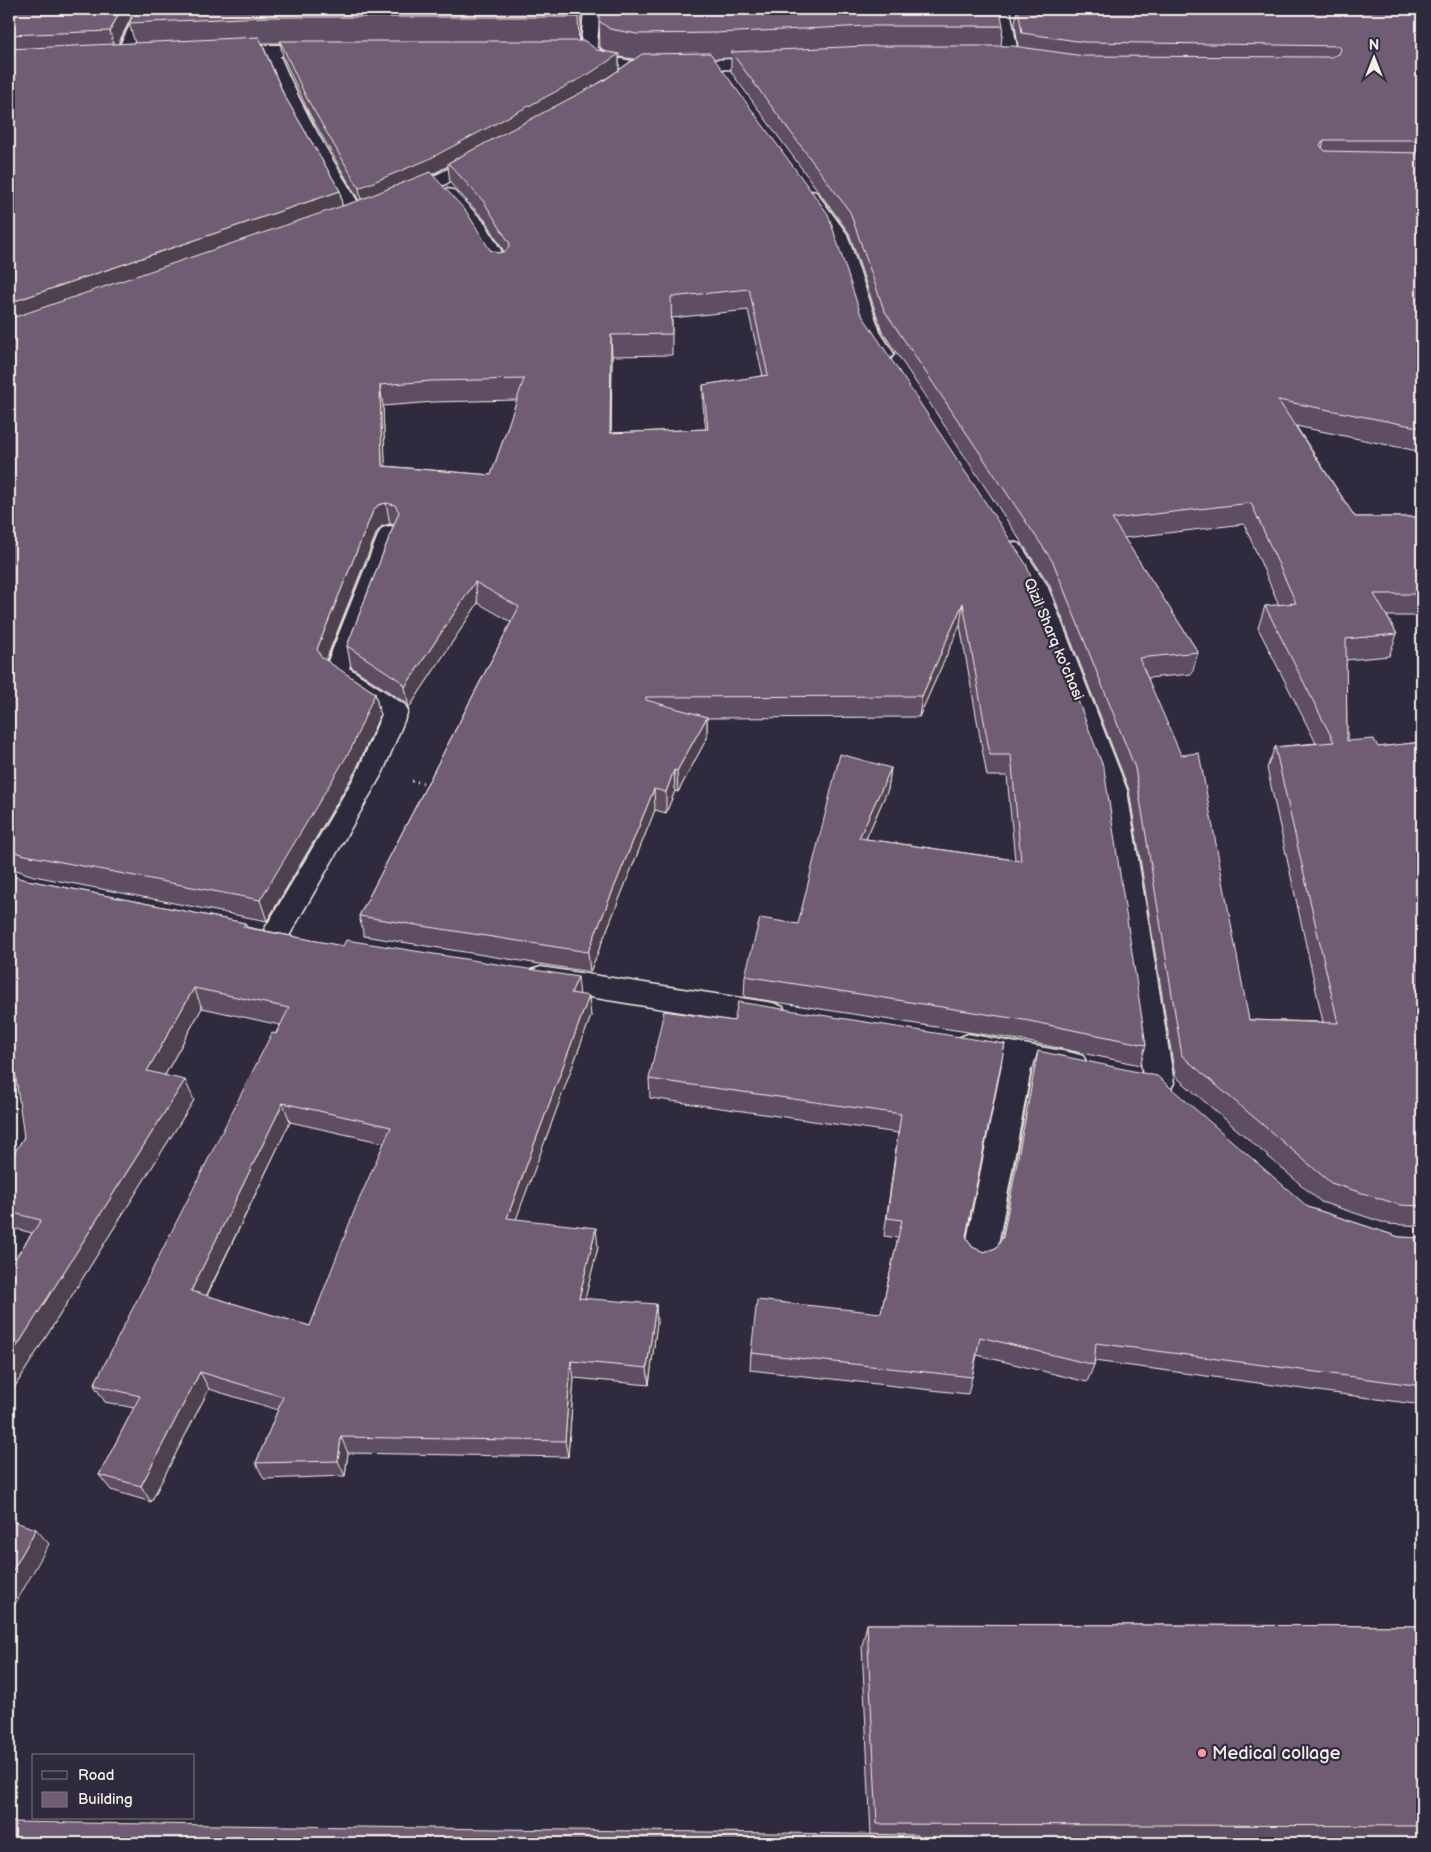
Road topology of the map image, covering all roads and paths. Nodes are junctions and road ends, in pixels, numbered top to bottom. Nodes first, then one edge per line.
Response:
1 (146, 9) edge
2 (592, 9) edge
3 (1002, 9) edge
4 (270, 50) junction
5 (338, 50) edge
6 (571, 50) edge
7 (591, 50) junction
8 (211, 52) edge
9 (122, 56) junction
10 (142, 56) edge
11 (104, 58) edge
12 (972, 59) edge
13 (1011, 59) junction
14 (1029, 62) edge
15 (786, 63) edge
16 (638, 67) junction
17 (614, 83) edge
18 (495, 150) edge
19 (798, 178) edge
20 (436, 182) junction
21 (357, 215) junction
22 (338, 222) edge
23 (500, 266) edge
24 (896, 373) edge
25 (998, 528) edge
26 (390, 533) edge
27 (370, 772) junction
28 (433, 785) edge
29 (246, 930) edge
30 (275, 935) junction
31 (305, 940) edge
32 (520, 974) edge
33 (794, 1018) edge
34 (941, 1042) edge
35 (1019, 1054) junction
36 (1094, 1069) edge
37 (1157, 1087) edge
38 (980, 1255) edge

1 - 9 street
2 - 7 street
3 - 13 street
4 - 5 street
4 - 8 street
4 - 21 street
6 - 7 street
7 - 16 street
9 - 10 street
9 - 11 street
12 - 13 street
13 - 14 street
15 - 16 street
16 - 17 street
18 - 20 street
19 - 24 street
20 - 21 street
20 - 23 street
21 - 22 street
25 - 37 street, Qizil Sharq ko'chasi
26 - 27 street
27 - 28 path
27 - 30 street
29 - 30 street
30 - 31 street
32 - 33 street
34 - 35 street
35 - 36 street
35 - 38 street

